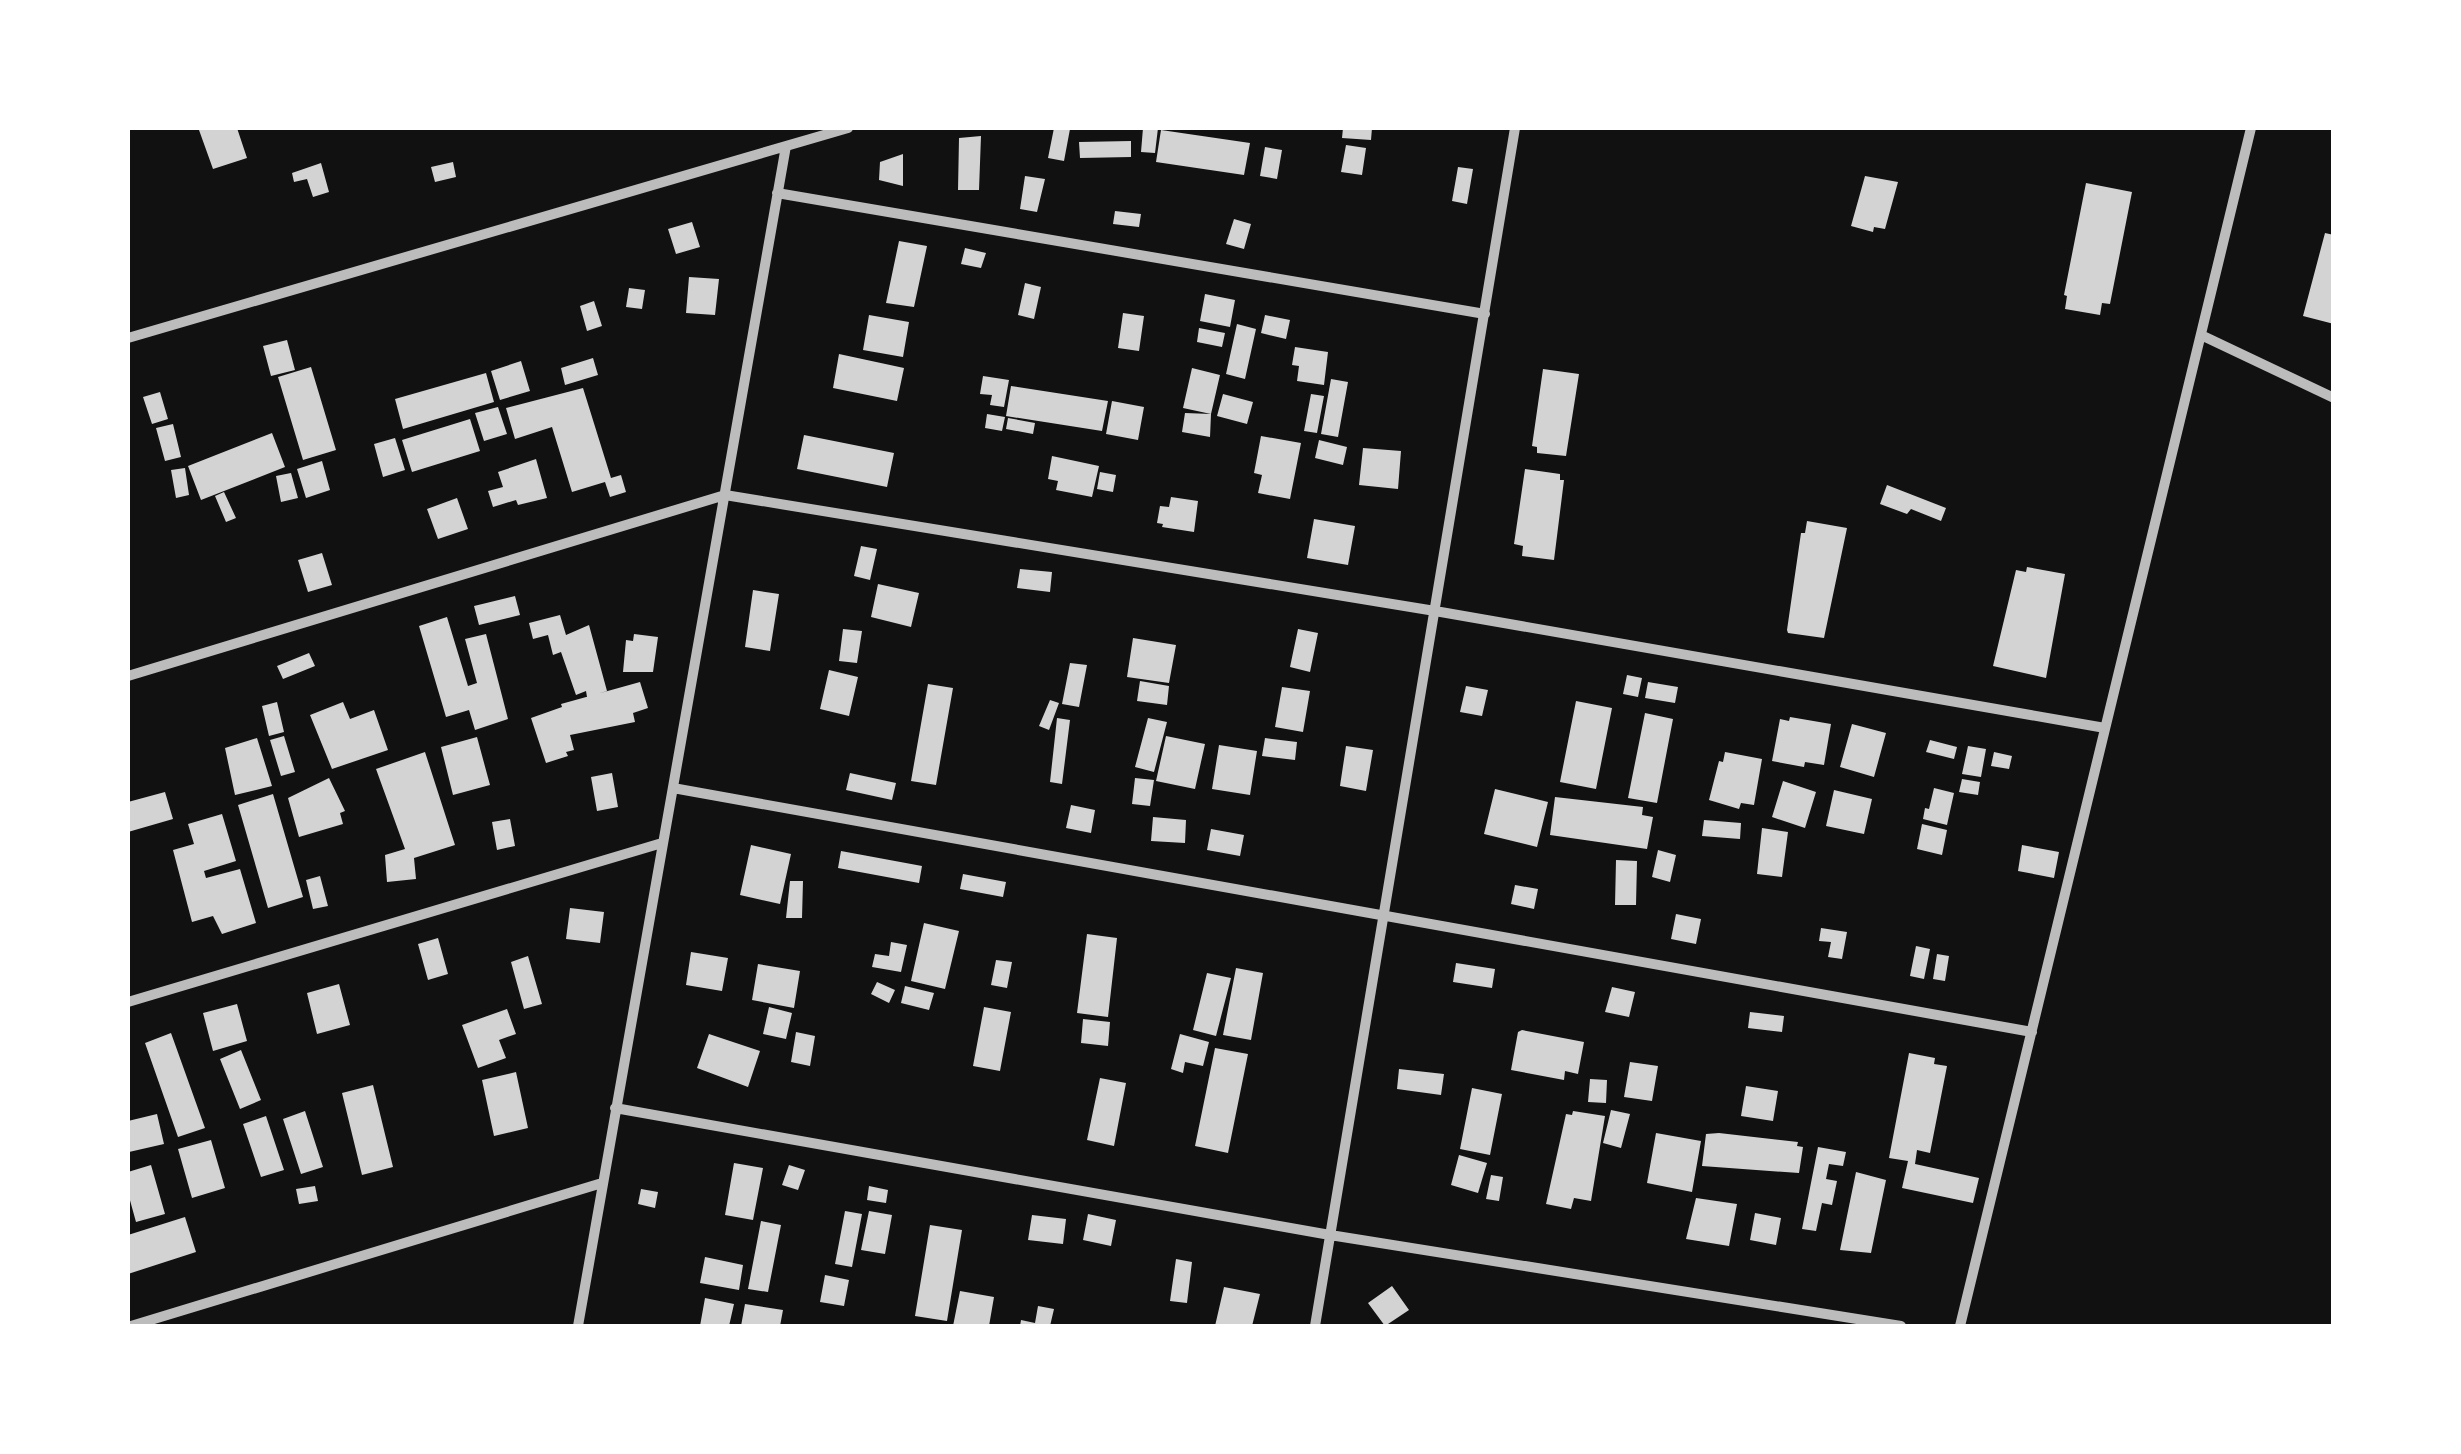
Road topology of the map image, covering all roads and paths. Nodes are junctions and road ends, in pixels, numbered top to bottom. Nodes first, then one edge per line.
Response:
1 (848, 128) edge
2 (1514, 128) edge
3 (2251, 128) edge
4 (786, 146) junction
5 (777, 194) junction
6 (1485, 314) junction
7 (2201, 335) junction
8 (128, 338) edge
9 (2334, 398) edge
10 (725, 495) junction
11 (1435, 611) junction
12 (128, 676) edge
13 (2105, 728) junction
14 (673, 788) junction
15 (662, 843) junction
16 (1385, 916) junction
17 (128, 1002) edge
18 (2032, 1032) junction
19 (615, 1108) junction
20 (602, 1183) junction
21 (1330, 1235) junction
22 (131, 1326) edge
23 (578, 1326) edge
24 (1315, 1326) edge
25 (1902, 1326) edge
26 (1960, 1326) edge

1 - 4 street
2 - 6 street
3 - 7 street
4 - 5 street
4 - 8 street
5 - 6 street
5 - 10 street
6 - 11 street
7 - 9 street
7 - 13 street
10 - 11 street
10 - 12 street
10 - 14 street
11 - 13 street
11 - 16 street
13 - 18 street
14 - 15 street
14 - 16 street
15 - 17 street
15 - 19 street
16 - 18 street
16 - 21 street
18 - 26 street
19 - 20 street
19 - 21 street
20 - 22 street
20 - 23 street
21 - 24 street
21 - 25 street

